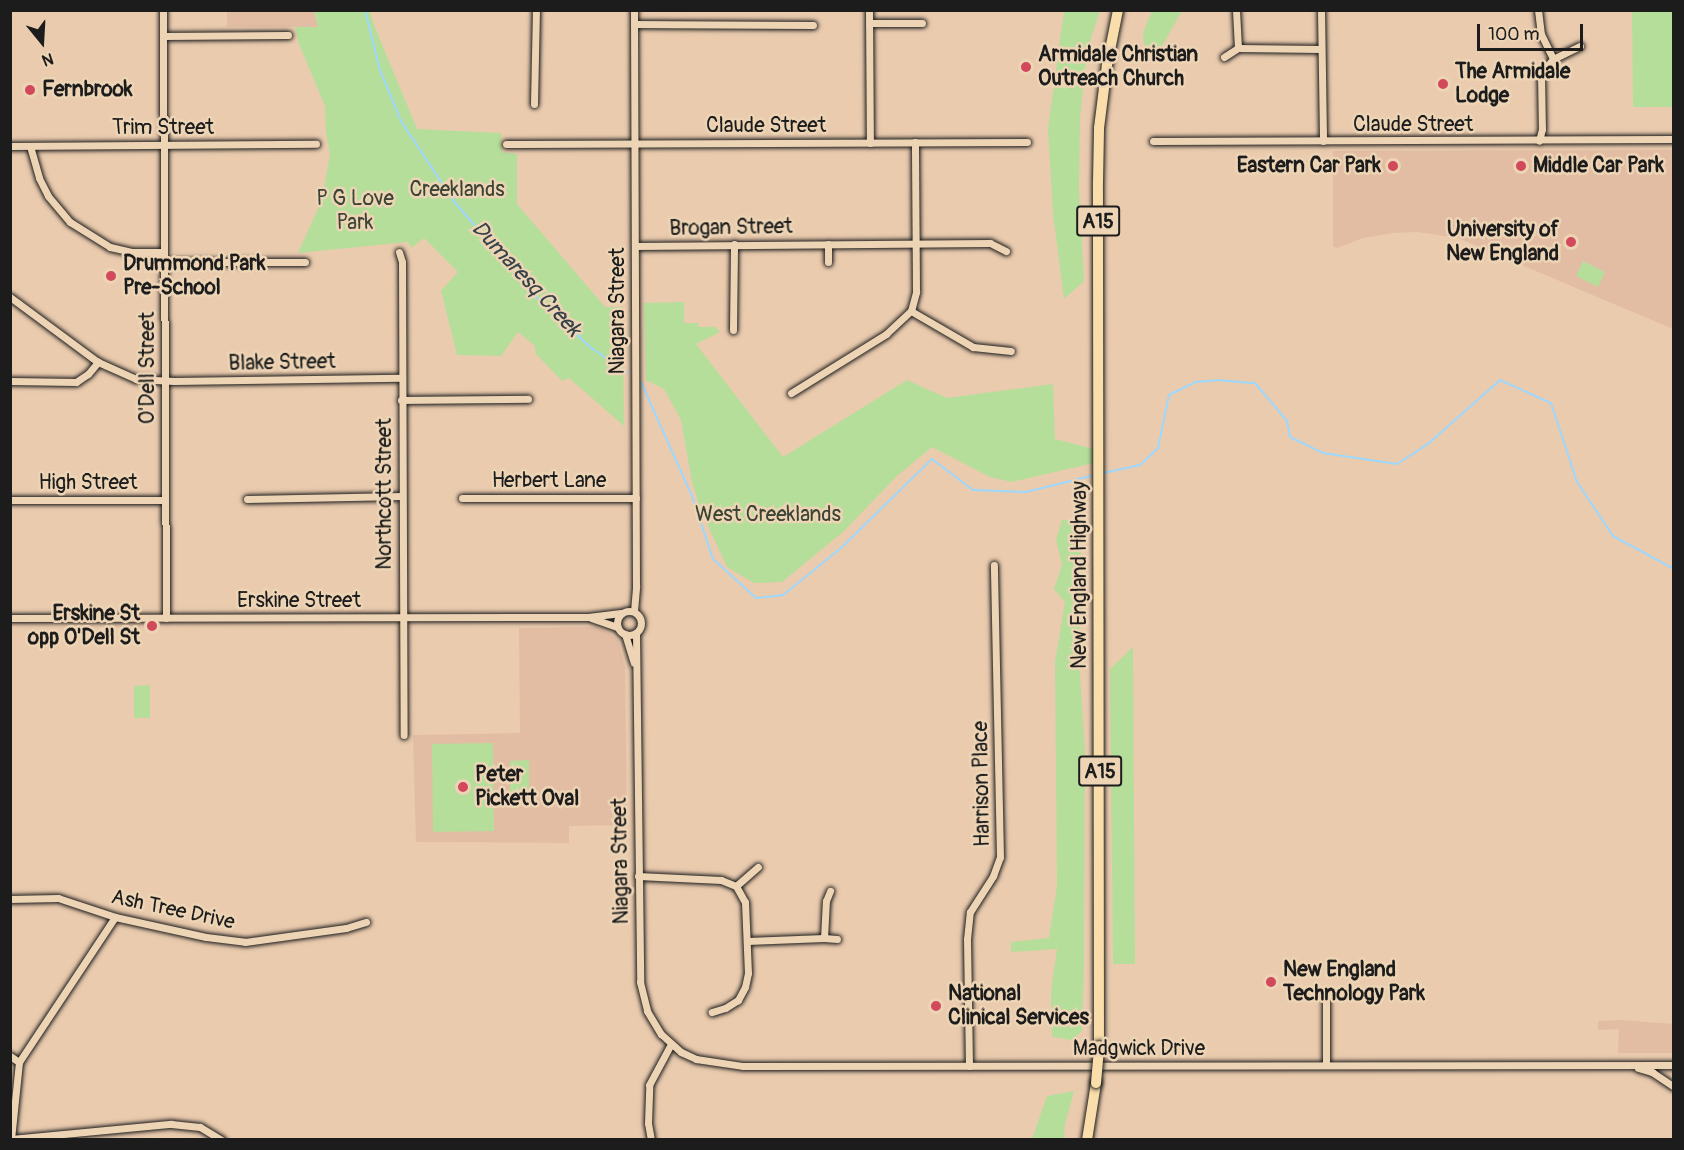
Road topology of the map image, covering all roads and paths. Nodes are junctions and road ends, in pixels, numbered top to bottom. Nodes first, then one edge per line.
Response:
1 (163, 10) edge
2 (536, 10) edge
3 (634, 10) edge
4 (869, 10) edge
5 (1118, 10) edge
6 (1236, 10) edge
7 (1321, 10) edge
8 (1538, 10) edge
9 (869, 23) junction
10 (922, 23) dead end
11 (634, 24) junction
12 (813, 25) dead end
13 (288, 35) dead end
14 (163, 36) junction
15 (1580, 46) dead end
16 (1238, 48) junction
17 (1322, 49) junction
18 (1224, 57) dead end
19 (1553, 58) junction
20 (534, 104) dead end
21 (1674, 139) edge
22 (1153, 141) dead end
23 (1323, 141) junction
24 (1539, 141) junction
25 (915, 142) junction
26 (1027, 142) dead end
27 (870, 143) junction
28 (316, 144) dead end
29 (506, 144) dead end
30 (634, 144) junction
31 (164, 145) junction
32 (10, 146) edge
33 (30, 146) junction
34 (734, 244) junction
35 (828, 244) junction
36 (917, 244) junction
37 (635, 246) junction
38 (1006, 251) dead end
39 (164, 252) junction
40 (399, 252) dead end
41 (164, 262) junction
42 (305, 262) dead end
43 (828, 262) dead end
44 (10, 297) edge
45 (911, 311) junction
46 (733, 330) dead end
47 (1011, 351) dead end
48 (98, 362) junction
49 (400, 378) junction
50 (10, 381) edge
51 (165, 381) junction
52 (791, 393) dead end
53 (528, 399) dead end
54 (401, 400) junction
55 (402, 496) junction
56 (462, 498) dead end
57 (636, 498) junction
58 (247, 499) dead end
59 (10, 500) edge
60 (165, 500) junction
61 (994, 565) dead end
62 (634, 611) junction
63 (621, 613) junction
64 (402, 617) junction
65 (588, 617) junction
66 (10, 618) edge
67 (166, 618) junction
68 (617, 627) junction
69 (636, 633) junction
70 (625, 634) junction
71 (636, 669) junction
72 (404, 735) dead end
73 (758, 867) dead end
74 (638, 876) junction
75 (736, 886) junction
76 (830, 891) dead end
77 (10, 899) edge
78 (115, 917) junction
79 (366, 922) dead end
80 (824, 938) junction
81 (837, 939) dead end
82 (747, 941) junction
83 (1326, 996) dead end
84 (712, 1012) dead end
85 (671, 1044) junction
86 (10, 1056) edge
87 (19, 1062) junction
88 (1612, 1064) junction
89 (1326, 1065) junction
90 (1674, 1065) edge
91 (969, 1066) junction
92 (1672, 1083) edge
93 (11, 1140) edge
94 (222, 1140) edge
95 (651, 1140) edge
96 (1087, 1140) edge

1 - 14 street, O'Dell Street
2 - 20 street
3 - 11 street, Niagara Street
4 - 9 street
5 - 96 highway, New England Highway / A15, bridge
6 - 16 street
7 - 17 street
8 - 19 street
9 - 10 street
9 - 27 street
11 - 12 street
11 - 30 street, Niagara Street
13 - 14 street
14 - 31 street, O'Dell Street
15 - 19 street
16 - 17 street
16 - 18 street
17 - 23 street
19 - 24 street
21 - 24 street, Claude Street
22 - 23 street, Claude Street
23 - 24 street, Claude Street
25 - 26 street, Claude Street
25 - 27 street, Claude Street
25 - 36 street
27 - 30 street, Claude Street
28 - 31 street, Trim Street
29 - 30 street, Claude Street
30 - 37 street, Niagara Street
31 - 33 street, Trim Street
31 - 39 street, O'Dell Street
32 - 33 street, Trim Street
33 - 39 street
34 - 35 street, Brogan Street
34 - 37 street, Brogan Street
34 - 46 street
35 - 36 street, Brogan Street
35 - 43 street
36 - 38 street, Brogan Street
36 - 45 street
37 - 57 street, Niagara Street
39 - 41 street, O'Dell Street
40 - 49 street, Northcott Street
41 - 42 street
41 - 51 street, O'Dell Street
44 - 48 street, Blake Street
45 - 47 street
45 - 52 street
48 - 50 street
48 - 51 street, Blake Street
49 - 51 street, Blake Street
49 - 54 street, Northcott Street
51 - 60 street, O'Dell Street
53 - 54 street
54 - 55 street, Northcott Street
55 - 58 street
55 - 64 street, Northcott Street
56 - 57 street, Herbert Lane
57 - 62 street, Niagara Street
59 - 60 street, High Street
60 - 67 street, O'Dell Street
61 - 91 street, Harrison Place
62 - 63 street
62 - 69 street
63 - 65 street, Erskine Street
63 - 68 street
64 - 65 street, Erskine Street
64 - 67 street, Erskine Street
64 - 72 street, Northcott Street
65 - 68 street, Erskine Street
66 - 67 street, Erskine Street
68 - 70 street
69 - 70 street
69 - 71 street, Niagara Street
70 - 71 street, Niagara Street
71 - 74 street, Niagara Street
73 - 75 street
74 - 75 street
74 - 85 street, Niagara Street
75 - 82 street
76 - 80 street
77 - 78 street, Ash Tree Drive
78 - 79 street, Ash Tree Drive
78 - 87 street
80 - 81 street
80 - 82 street
82 - 84 street
83 - 89 street
85 - 91 street, Madgwick Drive
85 - 95 street
86 - 87 street
87 - 93 street
88 - 89 street, Madgwick Drive
88 - 90 street, Madgwick Drive
88 - 92 street, Madgwick Drive
89 - 91 street, Madgwick Drive
93 - 94 street

